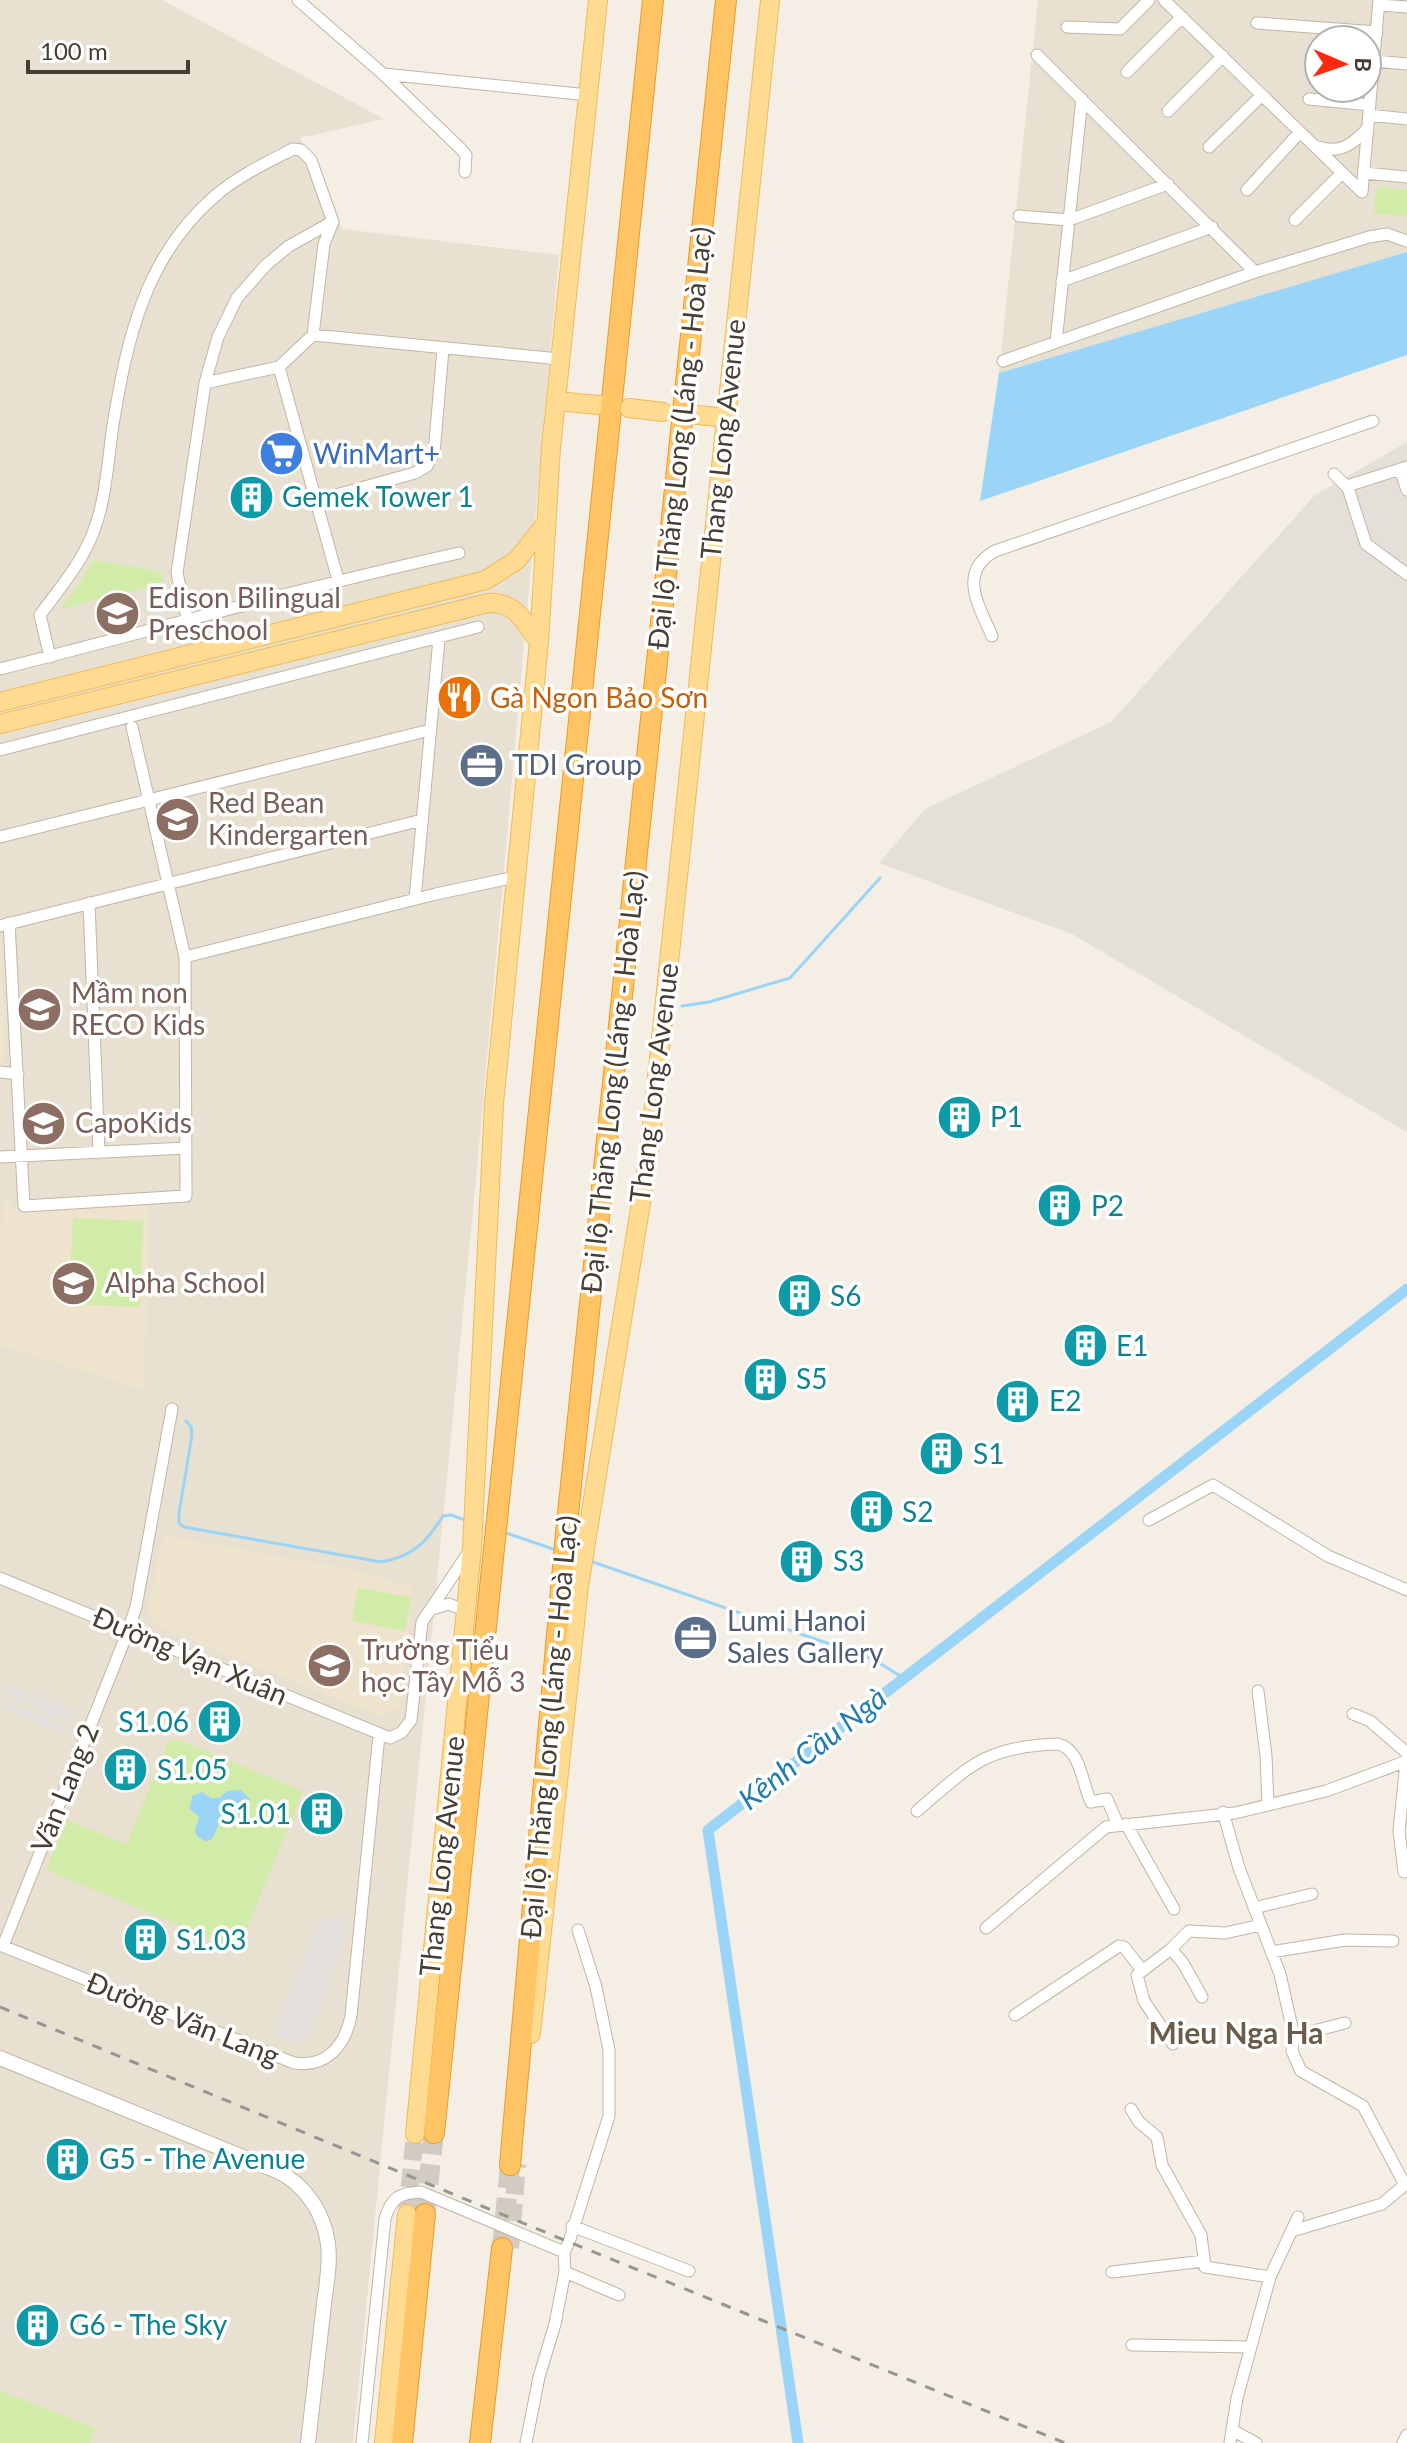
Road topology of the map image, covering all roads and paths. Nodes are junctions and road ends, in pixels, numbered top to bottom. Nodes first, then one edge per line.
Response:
1 (298, 0) edge
2 (598, 0) edge
3 (653, 0) edge
4 (726, 0) edge
5 (770, 0) edge
6 (1149, 0) edge
7 (1164, 0) edge
8 (1379, 2) edge
9 (1407, 7) edge
10 (1182, 17) junction
11 (1257, 23) dead end
12 (1378, 24) edge
13 (1303, 26) edge
14 (1067, 27) dead end
15 (1037, 55) dead end
16 (1223, 56) junction
17 (1383, 62) edge
18 (1407, 64) edge
19 (1127, 72) dead end
20 (383, 74) junction
21 (588, 95) junction
22 (1262, 95) junction
23 (1082, 99) junction
24 (1327, 104) edge
25 (1370, 104) edge
26 (1168, 111) dead end
27 (1369, 116) junction
28 (1407, 119) edge
29 (1304, 136) junction
30 (1209, 147) dead end
31 (465, 172) dead end
32 (1342, 173) junction
33 (1364, 173) junction
34 (1407, 177) edge
35 (1168, 184) junction
36 (1247, 190) dead end
37 (1019, 216) dead end
38 (1069, 220) junction
39 (1295, 220) dead end
40 (333, 222) junction
41 (1212, 227) junction
42 (1407, 241) edge
43 (1255, 272) junction
44 (1062, 281) junction
45 (313, 335) junction
46 (1056, 342) junction
47 (443, 349) junction
48 (560, 359) junction
49 (1003, 361) dead end
50 (279, 367) junction
51 (205, 383) junction
52 (556, 401) junction
53 (609, 406) dead end
54 (629, 408) dead end
55 (663, 412) dead end
56 (689, 414) dead end
57 (726, 418) junction
58 (1373, 421) dead end
59 (1404, 468) edge
60 (1334, 474) dead end
61 (1347, 486) junction
62 (1407, 490) edge
63 (314, 501) junction
64 (545, 526) junction
65 (459, 553) dead end
66 (1407, 574) edge
67 (338, 580) junction
68 (188, 622) junction
69 (478, 627) dead end
70 (992, 636) dead end
71 (439, 639) junction
72 (539, 642) junction
73 (50, 657) junction
74 (0, 669) edge
75 (0, 702) edge
76 (0, 724) edge
77 (132, 727) dead end
78 (430, 730) junction
79 (0, 750) edge
80 (149, 800) junction
81 (422, 820) junction
82 (0, 837) edge
83 (515, 877) junction
84 (168, 884) junction
85 (415, 899) junction
86 (89, 903) junction
87 (4, 924) edge
88 (185, 957) junction
89 (0, 1072) edge
90 (18, 1074) junction
91 (186, 1148) junction
92 (99, 1153) junction
93 (0, 1157) edge
94 (22, 1157) junction
95 (172, 1409) dead end
96 (1149, 1520) dead end
97 (576, 1532) junction
98 (472, 1545) junction
99 (0, 1578) edge
100 (1407, 1590) edge
101 (428, 1611) junction
102 (466, 1611) junction
103 (128, 1631) junction
104 (1258, 1691) dead end
105 (1353, 1714) dead end
106 (379, 1735) junction
107 (1407, 1759) edge
108 (1268, 1805) junction
109 (917, 1811) dead end
110 (1223, 1812) junction
111 (1122, 1824) junction
112 (1404, 1872) dead end
113 (1312, 1894) dead end
114 (1254, 1908) junction
115 (1174, 1909) dead end
116 (1261, 1925) junction
117 (986, 1928) dead end
118 (578, 1930) dead end
119 (1393, 1941) dead end
120 (1, 1945) edge
121 (1171, 1949) junction
122 (1271, 1952) junction
123 (1142, 1970) junction
124 (1202, 1997) dead end
125 (1015, 2015) dead end
126 (1345, 2023) dead end
127 (1294, 2036) junction
128 (1173, 2044) dead end
129 (0, 2058) edge
130 (1131, 2109) dead end
131 (424, 2134) joint
132 (513, 2165) joint
133 (1406, 2184) edge
134 (416, 2214) joint
135 (1298, 2217) dead end
136 (572, 2226) junction
137 (1292, 2231) junction
138 (506, 2248) joint
139 (564, 2252) junction
140 (1204, 2261) junction
141 (689, 2271) dead end
142 (565, 2272) junction
143 (1112, 2272) dead end
144 (1270, 2277) junction
145 (619, 2295) dead end
146 (1132, 2345) dead end
147 (1251, 2347) junction
148 (1232, 2430) junction
149 (1407, 2435) edge
150 (308, 2443) edge
151 (362, 2443) edge
152 (384, 2443) edge
153 (402, 2443) edge
154 (480, 2443) edge
155 (490, 2443) edge
156 (526, 2443) edge
157 (1230, 2443) edge
158 (1256, 2443) edge
159 (1403, 2443) edge

1 - 20 street
2 - 21 main road, Thang Long Avenue
3 - 131 highway
4 - 97 highway, Đại lộ Thăng Long (Láng - Hoà Lạc)
5 - 57 main road, Thang Long Avenue
6 - 14 street
7 - 10 street
8 - 9 street
8 - 12 street
10 - 16 street
10 - 19 street
11 - 13 street
15 - 23 street
16 - 22 street
16 - 26 street
17 - 18 street
20 - 21 street
20 - 31 street
21 - 48 main road, Thang Long Avenue
22 - 29 street
22 - 30 street
23 - 35 street
23 - 38 street
24 - 27 street
25 - 27 street
27 - 28 street
27 - 29 street
27 - 33 street
29 - 32 street
29 - 36 street
32 - 33 street
32 - 39 street
33 - 34 street
35 - 38 street
35 - 41 street
37 - 38 street
38 - 44 street
40 - 45 street
40 - 51 street
40 - 73 street
41 - 43 street
41 - 44 street
42 - 43 street
43 - 46 street
44 - 46 street
45 - 47 street
45 - 50 street
46 - 49 street
47 - 48 street
47 - 63 street
48 - 52 main road, Thang Long Avenue
50 - 51 street
50 - 63 street
51 - 68 street
52 - 53 main road
52 - 64 main road, Thang Long Avenue
54 - 55 main road
56 - 57 main road
57 - 97 main road, Thang Long Avenue
58 - 70 street
59 - 61 street
59 - 62 street
60 - 61 street
61 - 66 street
63 - 67 street
64 - 72 main road, Thang Long Avenue
64 - 75 main road
65 - 67 street
67 - 68 street
68 - 73 street
69 - 71 street
71 - 78 street
71 - 79 street
72 - 76 main road
72 - 83 main road, Thang Long Avenue
73 - 74 street
77 - 80 street
78 - 80 street
78 - 81 street
80 - 82 street
80 - 84 street
81 - 84 street
81 - 85 street
83 - 85 street
83 - 98 main road, Thang Long Avenue
84 - 86 street
84 - 88 street
85 - 88 street
86 - 87 street
86 - 92 street
87 - 90 street
88 - 91 street
89 - 90 street
90 - 94 street
91 - 92 street
91 - 94 street
92 - 94 street
93 - 94 street
95 - 103 street, Văn Lang 2
96 - 100 street
97 - 132 main road, Thang Long Avenue
97 - 132 highway, Đại lộ Thăng Long (Láng - Hoà Lạc)
98 - 101 street
98 - 102 main road, Thang Long Avenue
99 - 103 street, Đường Vạn Xuân
101 - 102 street
101 - 106 street
102 - 131 main road, Thang Long Avenue
103 - 106 street, Đường Vạn Xuân
103 - 120 street, Văn Lang 2
104 - 108 street
105 - 107 street
106 - 120 street, Đường Văn Lang
107 - 108 street
107 - 112 street
108 - 110 street
109 - 111 street
110 - 111 street
110 - 114 street
111 - 115 street
111 - 117 street
113 - 114 street
114 - 116 street
116 - 121 street
116 - 122 street
118 - 136 street
119 - 122 street
121 - 123 street
121 - 124 street
122 - 127 street
123 - 125 street
123 - 128 street
126 - 127 street
127 - 133 street
129 - 150 street
130 - 140 street
133 - 137 street
134 - 152 main road
134 - 153 highway
135 - 137 street
136 - 139 street
136 - 141 street
137 - 144 street
138 - 154 highway
138 - 155 main road
139 - 142 street
139 - 151 street
140 - 143 street
140 - 144 street
142 - 145 street
142 - 156 street
144 - 147 street
146 - 147 street
147 - 148 street
148 - 157 street
148 - 158 street
149 - 159 street

